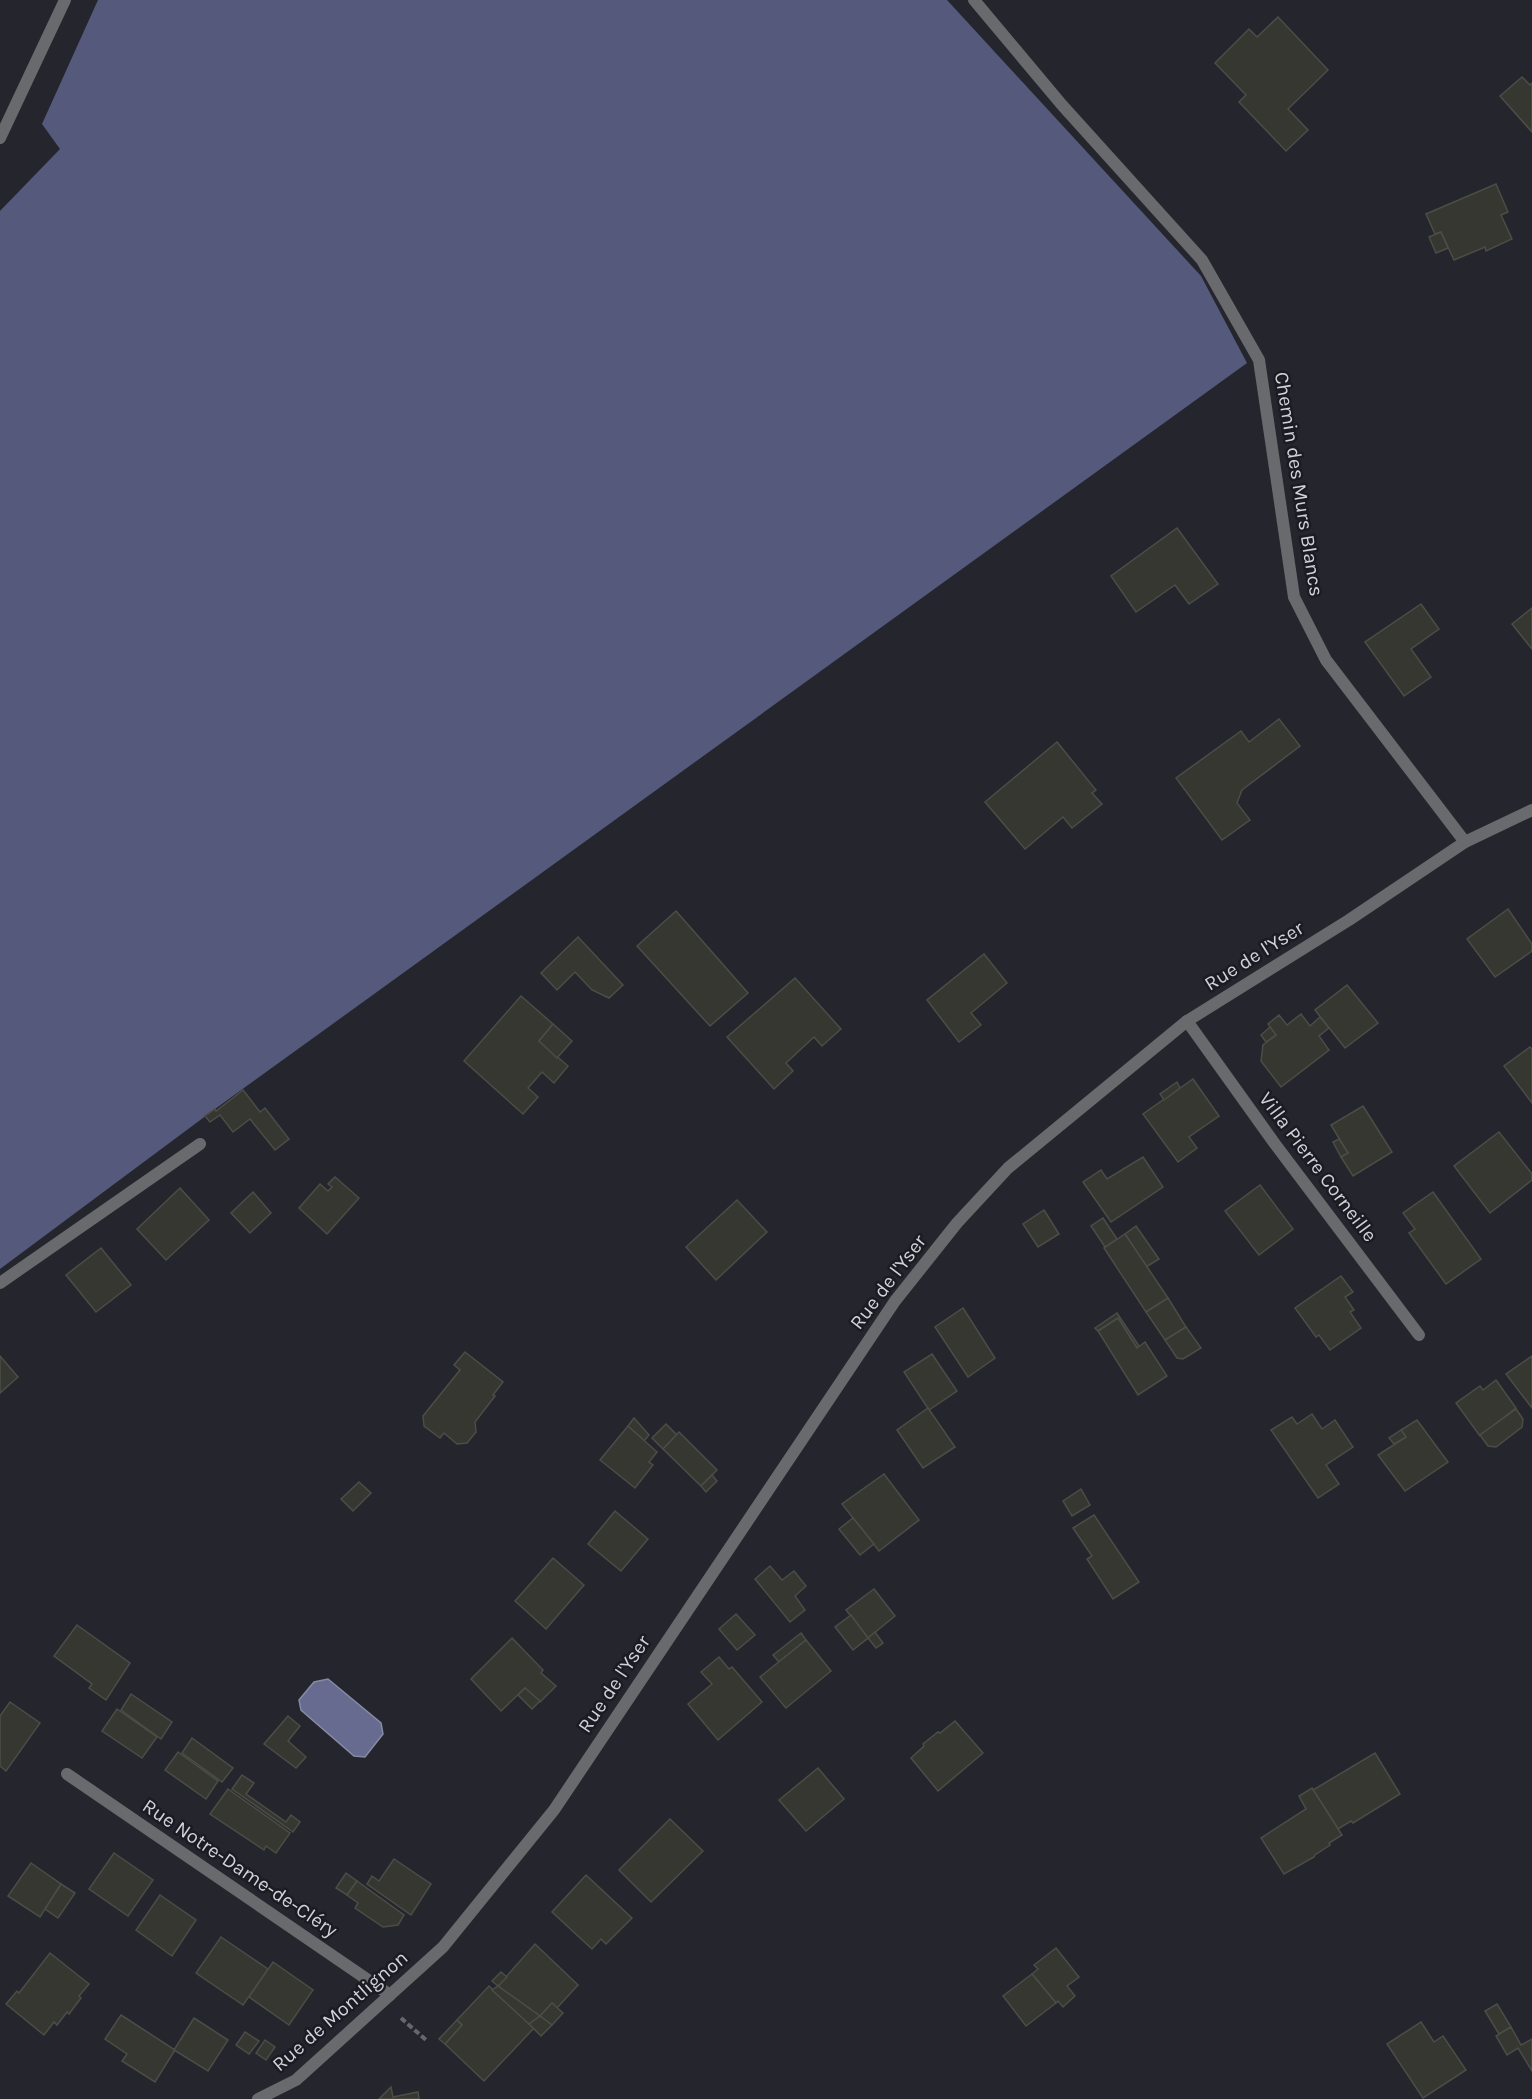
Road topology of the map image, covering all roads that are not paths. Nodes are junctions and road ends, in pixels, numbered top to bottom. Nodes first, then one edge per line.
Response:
1 (65, 0) edge
2 (974, 0) edge
3 (0, 138) edge
4 (1532, 810) edge
5 (1465, 842) junction
6 (1187, 1021) junction
7 (200, 1144) dead end
8 (0, 1283) edge
9 (1419, 1335) dead end
10 (68, 1774) dead end
11 (443, 1947) joint
12 (386, 1998) junction
13 (258, 2099) edge

1 - 3 street
2 - 5 street, Chemin des Murs Blancs
4 - 5 street, Rue de l'Yser
5 - 6 street, Rue de l'Yser
6 - 9 street, Villa Pierre Corneille
6 - 11 street, Rue de l'Yser
7 - 8 street
10 - 12 street, Rue Notre-Dame-de-Cléry
11 - 12 street, Rue de Montlignon
12 - 13 street, Rue de Montlignon

